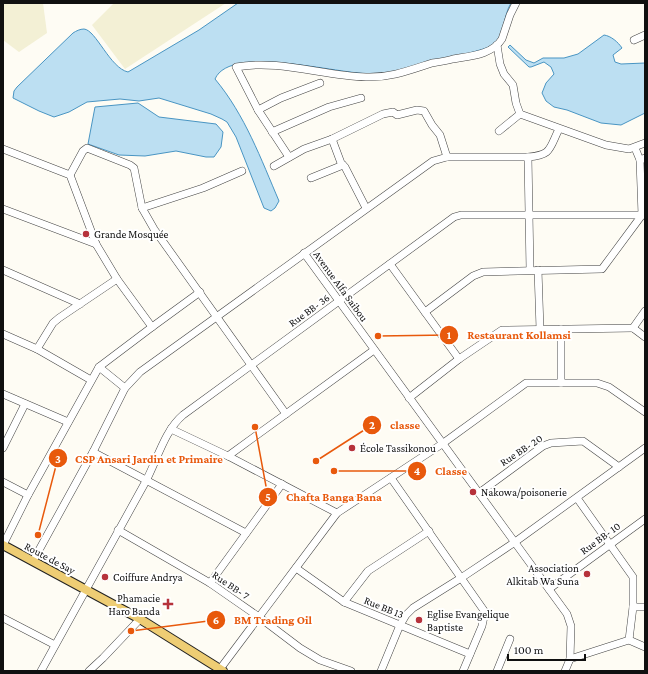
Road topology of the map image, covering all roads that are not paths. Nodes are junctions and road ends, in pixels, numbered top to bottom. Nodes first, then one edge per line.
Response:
1 (516, 3) edge
2 (645, 34) edge
3 (634, 40) dead end
4 (497, 45) junction
5 (320, 83) dead end
6 (361, 98) dead end
7 (258, 110) junction
8 (520, 114) junction
9 (559, 129) junction
10 (499, 131) dead end
11 (272, 132) junction
12 (332, 140) junction
13 (645, 143) edge
14 (635, 148) junction
15 (3, 149) edge
16 (289, 157) junction
17 (447, 157) junction
18 (528, 157) junction
19 (643, 159) edge
20 (343, 165) junction
21 (274, 166) dead end
22 (242, 171) dead end
23 (70, 175) junction
24 (311, 178) dead end
25 (142, 208) junction
26 (366, 208) junction
27 (3, 209) edge
28 (529, 215) junction
29 (644, 215) edge
30 (96, 244) junction
31 (304, 253) junction
32 (390, 264) junction
33 (3, 270) edge
34 (530, 270) junction
35 (538, 270) junction
36 (117, 279) junction
37 (200, 292) junction
38 (339, 302) junction
39 (80, 304) junction
40 (645, 311) edge
41 (425, 312) junction
42 (217, 316) junction
43 (152, 327) junction
44 (633, 328) junction
45 (540, 329) junction
46 (561, 329) junction
47 (3, 334) edge
48 (645, 337) edge
49 (37, 349) junction
50 (374, 350) junction
51 (459, 359) junction
52 (251, 366) junction
53 (99, 367) junction
54 (91, 380) junction
55 (561, 383) junction
56 (125, 388) junction
57 (3, 394) edge
58 (409, 398) junction
59 (25, 404) junction
60 (645, 411) edge
61 (286, 414) junction
62 (68, 422) junction
63 (171, 429) junction
64 (5, 438) edge
65 (442, 444) junction
66 (3, 448) edge
67 (645, 448) edge
68 (93, 452) junction
69 (228, 456) junction
70 (619, 468) junction
71 (391, 478) junction
72 (146, 480) junction
73 (3, 482) edge
74 (282, 484) junction
75 (479, 493) junction
76 (28, 495) junction
77 (577, 498) junction
78 (337, 513) junction
79 (645, 519) edge
80 (118, 530) junction
81 (428, 531) junction
82 (246, 533) junction
83 (515, 542) junction
84 (610, 544) junction
85 (3, 545) edge
86 (33, 561) junction
87 (296, 568) junction
88 (461, 578) junction
89 (210, 583) junction
90 (549, 589) junction
91 (86, 590) junction
92 (344, 602) junction
93 (633, 607) junction
94 (645, 607) edge
95 (259, 617) junction
96 (3, 618) edge
97 (140, 619) junction
98 (400, 625) junction
99 (510, 639) dead end
100 (629, 640) junction
101 (55, 645) junction
102 (645, 647) edge
103 (470, 654) junction
104 (570, 659) junction
105 (221, 670) edge
106 (41, 671) edge
107 (89, 671) edge
108 (351, 671) edge
109 (382, 671) edge
110 (463, 671) edge
111 (497, 671) edge
112 (565, 671) edge

1 - 4 street
2 - 3 street
4 - 7 street
4 - 8 street
5 - 7 street
6 - 11 street
7 - 11 street
8 - 9 street
8 - 10 street
9 - 14 street
9 - 18 street
11 - 16 street
12 - 16 street
12 - 17 street
12 - 20 street
13 - 14 street
14 - 19 street
15 - 23 street
16 - 21 street
17 - 18 street
17 - 26 street
18 - 28 street
19 - 29 street
20 - 24 street
20 - 26 street
22 - 25 street
23 - 25 street
23 - 30 street
25 - 37 street
26 - 31 street
27 - 30 street
28 - 29 street, Rue BB- 36
28 - 32 street, Rue BB- 36
28 - 34 street
29 - 35 street
30 - 36 street
31 - 38 street, Avenue Alfa Saibou
31 - 42 street
32 - 38 street, Rue BB- 36
32 - 41 street
33 - 39 street
34 - 35 street
34 - 41 street
35 - 45 street
36 - 39 street
36 - 43 street
37 - 42 street
37 - 43 street
38 - 50 street, Avenue Alfa Saibou
38 - 52 street, Rue BB- 36
39 - 49 street
40 - 44 street
41 - 51 street
42 - 52 street
42 - 56 street
43 - 53 street
44 - 46 street
44 - 48 street
45 - 46 street
45 - 51 street
46 - 55 street
47 - 49 street
49 - 54 street
50 - 58 street, Avenue Alfa Saibou
50 - 61 street
51 - 58 street
52 - 61 street
52 - 63 street, Rue BB- 36
53 - 54 street
53 - 56 street
54 - 62 street
55 - 60 street
55 - 65 street
56 - 68 street
57 - 59 street
58 - 65 street, Avenue Alfa Saibou
59 - 62 street
59 - 64 street
61 - 69 street
62 - 76 street
63 - 69 street
63 - 72 street, Rue BB- 36
64 - 66 street
65 - 71 street
65 - 75 street, Avenue Alfa Saibou
67 - 70 street
68 - 72 street
68 - 86 street
69 - 74 street
70 - 75 street, Rue BB- 20
70 - 77 street
71 - 78 street
71 - 81 street
72 - 80 street, Rue BB- 36
72 - 82 street
73 - 76 street
74 - 78 street
74 - 82 street
75 - 83 street, Avenue Alfa Saibou
76 - 85 street
77 - 83 street
77 - 84 street
78 - 87 street
79 - 84 street, Rue BB- 10
80 - 89 street, Rue BB- 7
80 - 91 street, Rue BB- 36
81 - 88 street
81 - 92 street
82 - 89 street
83 - 88 street
83 - 90 street, Avenue Alfa Saibou
84 - 90 street, Rue BB- 10
84 - 93 street
85 - 86 main road, Route de Say
86 - 91 main road, Route de Say
87 - 92 street, Rue BB 13
87 - 95 street
88 - 98 street
88 - 103 street
89 - 95 street, Rue BB- 7
90 - 104 street, Avenue Alfa Saibou
91 - 97 main road, Route de Say
91 - 101 street, Rue BB- 36
92 - 98 street, Rue BB 13
93 - 94 street
93 - 100 street
95 - 105 street
95 - 108 street, Rue BB- 7
96 - 101 street
97 - 105 main road, Route de Say
97 - 107 street
98 - 103 street, Rue BB 13
98 - 109 street
99 - 111 street
100 - 102 street
100 - 104 street
101 - 106 street, Rue BB- 36
103 - 110 street
104 - 112 street, Avenue Alfa Saibou

